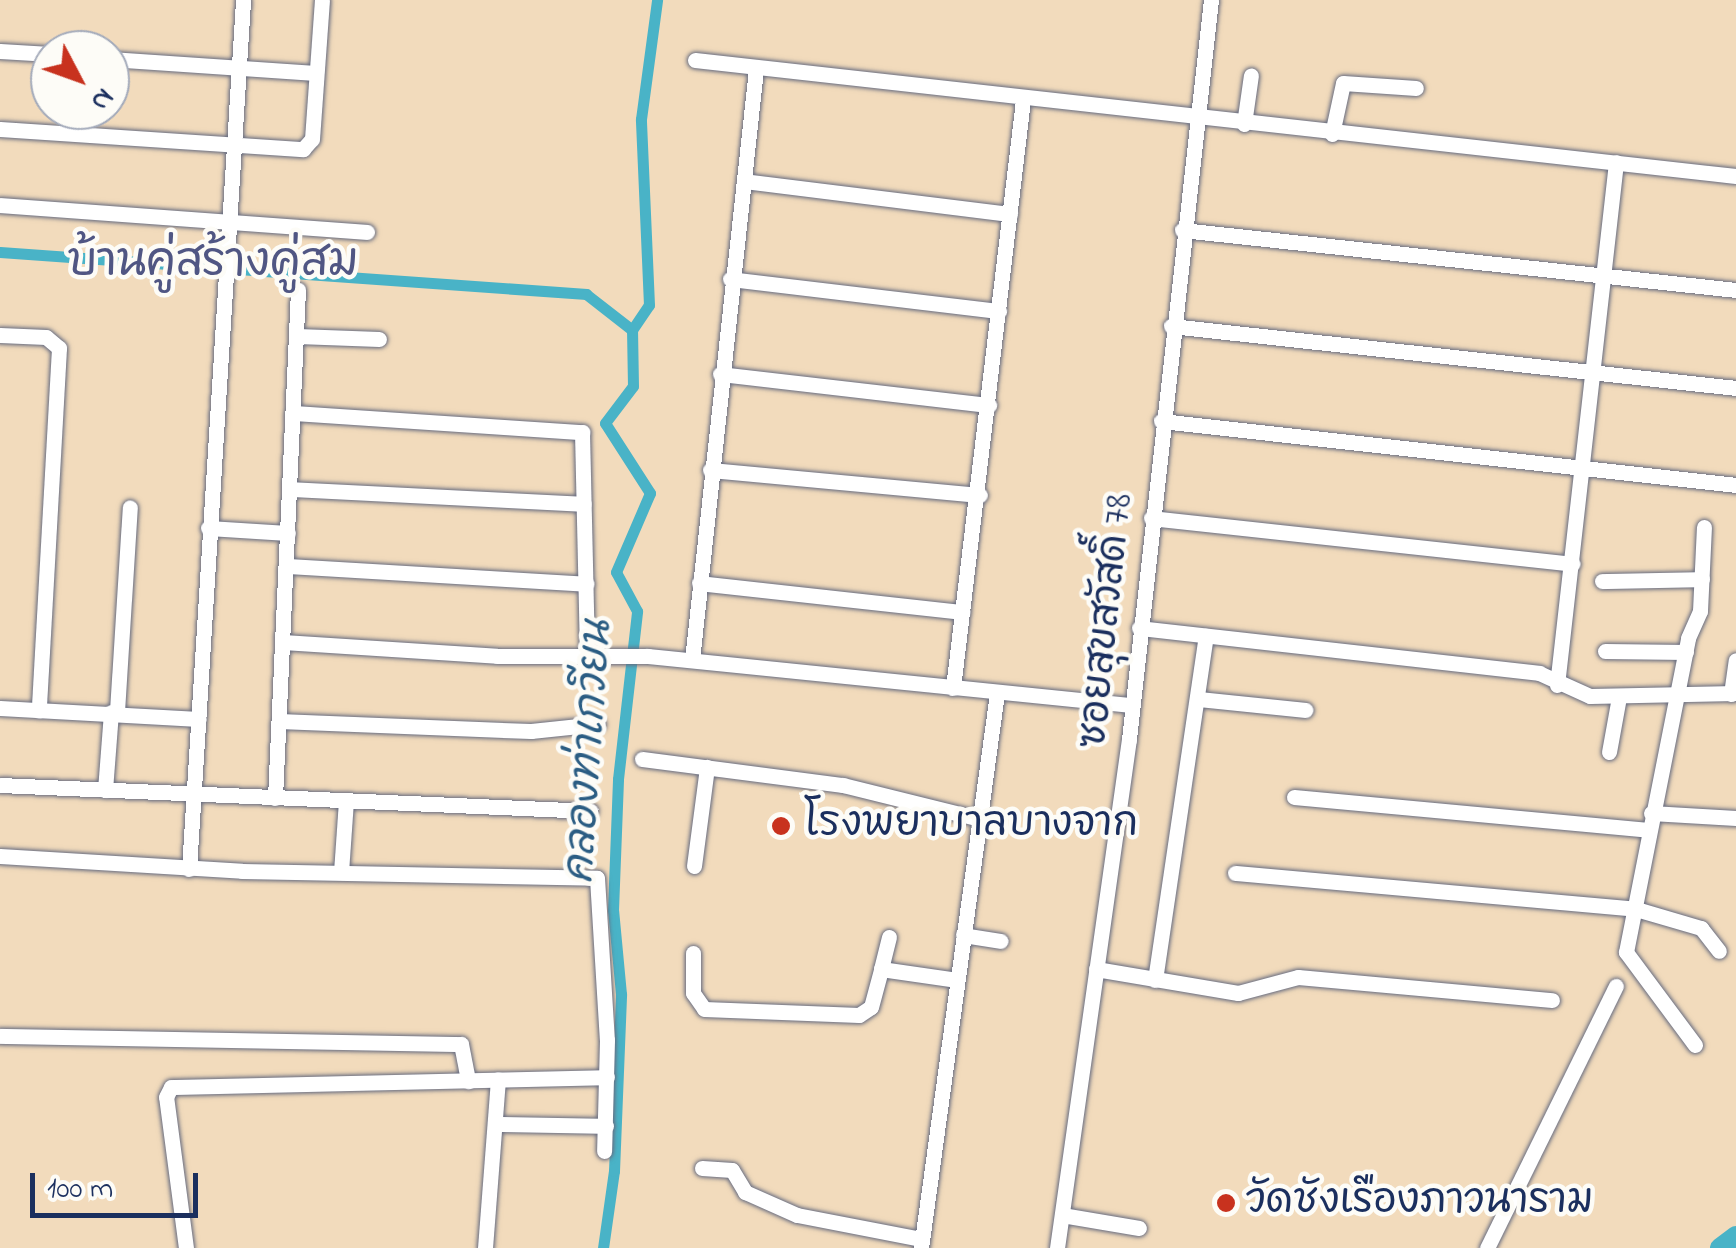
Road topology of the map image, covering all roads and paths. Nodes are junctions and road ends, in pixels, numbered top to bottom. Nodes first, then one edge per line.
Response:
1 (243, 0) edge
2 (322, 0) edge
3 (1211, 0) edge
4 (0, 51) edge
5 (30, 53) edge
6 (130, 60) edge
7 (695, 60) dead end
8 (239, 68) junction
9 (756, 69) junction
10 (316, 73) junction
11 (1251, 75) dead end
12 (1416, 88) dead end
13 (1023, 100) junction
14 (1198, 120) junction
15 (1244, 124) junction
16 (0, 129) edge
17 (1332, 134) junction
18 (232, 145) junction
19 (1616, 162) junction
20 (1736, 176) edge
21 (744, 181) junction
22 (0, 205) edge
23 (1010, 214) junction
24 (227, 222) junction
25 (1182, 230) junction
26 (368, 232) dead end
27 (1603, 276) junction
28 (730, 278) junction
29 (298, 290) dead end
30 (1736, 290) edge
31 (999, 311) junction
32 (1171, 326) junction
33 (0, 335) edge
34 (297, 336) junction
35 (379, 340) dead end
36 (1592, 373) junction
37 (720, 374) junction
38 (1736, 388) edge
39 (989, 404) junction
40 (294, 412) junction
41 (1161, 421) junction
42 (1580, 468) junction
43 (710, 470) junction
44 (1736, 485) edge
45 (290, 490) junction
46 (980, 495) junction
47 (584, 504) junction
48 (130, 507) dead end
49 (1151, 518) junction
50 (1704, 527) dead end
51 (208, 528) junction
52 (288, 533) junction
53 (1572, 564) junction
54 (287, 566) junction
55 (1702, 579) junction
56 (1602, 581) dead end
57 (699, 583) junction
58 (586, 584) junction
59 (962, 612) junction
60 (1139, 628) junction
61 (1206, 636) junction
62 (283, 642) junction
63 (1605, 651) dead end
64 (1686, 652) junction
65 (587, 654) junction
66 (692, 660) junction
67 (1736, 660) edge
68 (1557, 685) junction
69 (954, 688) junction
70 (996, 693) junction
71 (1733, 694) edge
72 (1681, 695) junction
73 (1619, 697) junction
74 (1199, 698) junction
75 (1132, 706) junction
76 (0, 708) edge
77 (39, 710) junction
78 (1305, 710) dead end
79 (114, 712) junction
80 (199, 718) junction
81 (279, 721) junction
82 (598, 724) dead end
83 (1608, 752) dead end
84 (642, 758) dead end
85 (707, 767) junction
86 (0, 785) edge
87 (105, 790) junction
88 (195, 794) junction
89 (1294, 797) dead end
90 (275, 798) junction
91 (346, 801) junction
92 (590, 811) dead end
93 (1736, 818) edge
94 (980, 819) junction
95 (1649, 822) junction
96 (0, 856) edge
97 (694, 866) dead end
98 (188, 869) junction
99 (341, 872) junction
100 (1235, 873) dead end
101 (1636, 909) junction
102 (963, 935) junction
103 (889, 937) dead end
104 (1000, 941) dead end
105 (1719, 951) dead end
106 (693, 953) dead end
107 (881, 969) junction
108 (1096, 969) junction
109 (957, 980) junction
110 (1156, 980) junction
111 (1616, 986) dead end
112 (1552, 1000) dead end
113 (0, 1036) edge
114 (1695, 1045) dead end
115 (607, 1077) junction
116 (498, 1080) junction
117 (468, 1082) junction
118 (496, 1124) junction
119 (606, 1126) junction
120 (604, 1151) dead end
121 (702, 1168) dead end
122 (1062, 1215) junction
123 (1139, 1228) dead end
124 (922, 1244) edge
125 (186, 1248) edge
126 (484, 1248) edge
127 (1057, 1248) edge
128 (1488, 1248) edge

1 - 8 street
2 - 10 street
3 - 14 street, ซอยสุขสวัสดิ์ 78
4 - 5 street
6 - 8 street
7 - 9 street
8 - 10 street
8 - 18 street
9 - 13 street
9 - 21 street
10 - 18 street
11 - 15 street
12 - 17 street
13 - 14 street
13 - 23 street
14 - 15 street
14 - 25 street, ซอยสุขสวัสดิ์ 78
15 - 17 street
16 - 18 street
17 - 19 street
18 - 24 street
19 - 20 street
19 - 27 street
21 - 23 street
21 - 28 street
22 - 24 street
23 - 31 street
24 - 26 street
24 - 51 street
25 - 27 street
25 - 32 street, ซอยสุขสวัสดิ์ 78
27 - 30 street
27 - 36 street
28 - 31 street
28 - 37 street
29 - 34 street
31 - 39 street
32 - 36 street
32 - 41 street, ซอยสุขสวัสดิ์ 78
33 - 77 street
34 - 35 street
34 - 40 street
36 - 38 street
36 - 42 street
37 - 39 street
37 - 43 street
39 - 46 street
40 - 45 street
40 - 47 street
41 - 42 street
41 - 49 street, ซอยสุขสวัสดิ์ 78
42 - 44 street
42 - 53 street
43 - 46 street
43 - 57 street
45 - 47 street
45 - 52 street
46 - 59 street
47 - 58 street
48 - 79 street
49 - 53 street
49 - 60 street, ซอยสุขสวัสดิ์ 78
50 - 55 street
51 - 52 street
51 - 80 street
52 - 54 street
53 - 68 street
54 - 58 street
54 - 62 street
55 - 56 street
55 - 64 street
57 - 59 street
57 - 66 street
58 - 65 street
59 - 69 street
60 - 61 street
60 - 75 street, ซอยสุขสวัสดิ์ 78
61 - 68 street
61 - 74 street
62 - 65 street
62 - 81 street
63 - 64 street
64 - 72 street
65 - 66 street
66 - 69 street
67 - 71 street
68 - 73 street
69 - 70 street
70 - 75 street
70 - 94 street
71 - 72 street
72 - 73 street
72 - 95 street
73 - 83 street
74 - 78 street
74 - 110 street
75 - 108 street, ซอยสุขสวัสดิ์ 78
76 - 77 street
77 - 79 street
79 - 80 street
79 - 87 street
80 - 88 street
81 - 82 street
81 - 90 street
84 - 85 street
85 - 94 street
85 - 97 street
86 - 87 street
87 - 88 street
88 - 90 street
88 - 98 street
89 - 95 street
90 - 91 street
91 - 92 street
91 - 99 street
93 - 95 street
94 - 102 street
95 - 101 street
96 - 98 street
98 - 99 street
99 - 115 street
100 - 101 street
101 - 105 street
101 - 114 street
102 - 104 street
102 - 109 street
103 - 107 street
106 - 107 street
107 - 109 street
108 - 110 street
108 - 122 street, ซอยสุขสวัสดิ์ 78
109 - 124 street
110 - 112 street
111 - 128 street
113 - 117 street
115 - 116 street
115 - 119 street
116 - 117 street
116 - 118 street
117 - 125 street
118 - 119 street
118 - 126 street
119 - 120 street
121 - 124 street
122 - 123 street
122 - 127 street, ซอยสุขสวัสดิ์ 78

